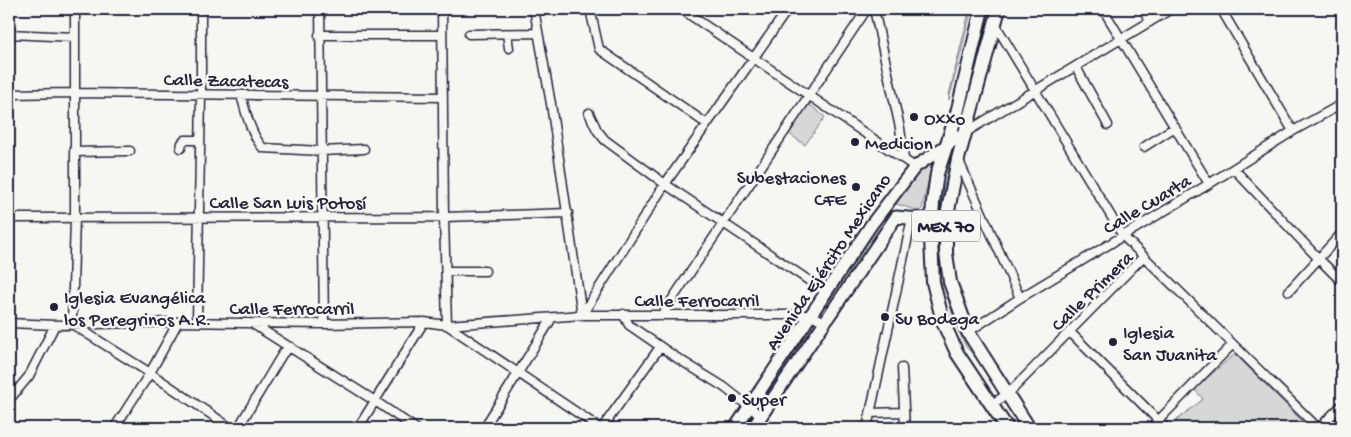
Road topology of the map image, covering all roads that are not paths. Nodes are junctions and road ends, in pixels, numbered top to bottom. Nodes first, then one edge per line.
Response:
1 (75, 9) edge
2 (201, 9) edge
3 (320, 9) edge
4 (442, 9) edge
5 (534, 9) edge
6 (590, 9) edge
7 (681, 9) edge
8 (788, 9) edge
9 (867, 9) edge
10 (874, 9) edge
11 (982, 9) edge
12 (999, 9) edge
13 (1103, 9) edge
14 (1143, 9) edge
15 (1171, 9) edge
16 (1222, 9) edge
17 (1338, 9) edge
18 (694, 12) edge
19 (1342, 16) edge
20 (1150, 22) junction
21 (995, 24) junction
22 (538, 33) junction
23 (9, 34) edge
24 (469, 34) dead end
25 (507, 34) junction
26 (319, 35) junction
27 (442, 36) junction
28 (74, 37) junction
29 (1122, 39) junction
30 (510, 48) dead end
31 (754, 59) junction
32 (1076, 67) junction
33 (1035, 92) junction
34 (74, 93) junction
35 (9, 94) edge
36 (201, 95) junction
37 (241, 96) junction
38 (321, 96) junction
39 (809, 96) junction
40 (443, 97) junction
41 (1341, 106) edge
42 (589, 113) dead end
43 (707, 124) junction
44 (1108, 125) dead end
45 (1174, 127) junction
46 (1293, 131) junction
47 (966, 132) junction
48 (200, 140) junction
49 (947, 146) junction
50 (1144, 147) dead end
51 (181, 148) dead end
52 (364, 149) dead end
53 (322, 151) junction
54 (74, 152) junction
55 (130, 152) dead end
56 (904, 159) junction
57 (958, 159) junction
58 (914, 167) junction
59 (1234, 169) junction
60 (665, 184) junction
61 (1210, 184) junction
62 (568, 213) junction
63 (75, 217) junction
64 (198, 217) junction
65 (324, 217) junction
66 (444, 217) junction
67 (9, 218) edge
68 (912, 218) junction
69 (932, 220) junction
70 (946, 221) junction
71 (722, 222) junction
72 (1342, 233) edge
73 (1123, 236) junction
74 (1143, 257) junction
75 (1318, 258) junction
76 (485, 271) dead end
77 (446, 272) junction
78 (1342, 282) edge
79 (1290, 291) dead end
80 (826, 292) junction
81 (1020, 298) junction
82 (623, 314) junction
83 (582, 315) junction
84 (812, 315) junction
85 (661, 316) junction
86 (552, 318) junction
87 (178, 322) junction
88 (197, 322) junction
89 (424, 322) junction
90 (9, 323) edge
91 (826, 323) junction
92 (55, 324) junction
93 (72, 324) junction
94 (252, 324) junction
95 (324, 324) junction
96 (448, 325) junction
97 (968, 332) junction
98 (1070, 332) junction
99 (1232, 345) junction
100 (660, 346) junction
101 (291, 347) junction
102 (902, 368) dead end
103 (150, 373) junction
104 (519, 373) junction
105 (1008, 394) junction
106 (9, 400) edge
107 (376, 401) junction
108 (992, 404) junction
109 (1342, 404) edge
110 (749, 406) junction
111 (904, 412) junction
112 (870, 413) junction
113 (761, 416) junction
114 (1158, 419) junction
115 (115, 426) dead end
116 (230, 428) edge
117 (238, 428) edge
118 (358, 428) edge
119 (415, 428) edge
120 (484, 428) edge
121 (601, 428) edge
122 (735, 428) edge
123 (753, 428) edge
124 (867, 428) edge
125 (905, 428) edge
126 (1007, 428) edge
127 (1029, 428) edge
128 (1151, 428) edge
129 (1166, 428) edge
130 (1318, 428) edge

1 - 28 street
2 - 36 street
3 - 26 street
4 - 27 street
5 - 22 street
6 - 43 street
7 - 18 street
8 - 31 street
9 - 39 street
10 - 56 street
11 - 49 main road, MEX 70
12 - 21 main road, MEX 70
13 - 29 street
14 - 20 street
15 - 20 street
16 - 46 street
17 - 19 street
18 - 31 street
20 - 29 street
21 - 33 street
21 - 47 main road, MEX 70
22 - 25 street
22 - 62 street
23 - 28 street
24 - 25 street
25 - 30 street
26 - 27 street
26 - 38 street
27 - 40 street
28 - 34 street
29 - 32 street
29 - 45 street
31 - 39 street
31 - 43 street
32 - 33 street
32 - 44 street
33 - 47 street
33 - 73 street
34 - 35 street, Calle Zacatecas
34 - 36 street, Calle Zacatecas
34 - 54 street
36 - 37 street, Calle Zacatecas
36 - 48 street
37 - 38 street, Calle Zacatecas
37 - 53 street
38 - 40 street, Calle Zacatecas
38 - 53 street
39 - 56 street
39 - 71 street
40 - 66 street
41 - 46 street, Calle Cuarta
42 - 60 street
43 - 60 street
45 - 50 street
45 - 61 street
46 - 59 street, Calle Cuarta
47 - 49 main road, Avenida Ejército Mexicano
47 - 57 main road, MEX 70
48 - 51 street
48 - 64 street
49 - 58 main road, Avenida Ejército Mexicano
49 - 69 main road, MEX 70
52 - 53 street
53 - 65 street
54 - 55 street
54 - 63 street
56 - 58 street
57 - 70 main road, MEX 70
57 - 81 street
58 - 80 main road, Avenida Ejército Mexicano
59 - 61 street, Calle Cuarta
59 - 75 street
60 - 71 street
60 - 83 street
61 - 73 street, Calle Cuarta
62 - 66 street, Calle San Luis Potosí
62 - 83 street
63 - 64 street, Calle San Luis Potosí
63 - 67 street, Calle San Luis Potosí
63 - 93 street
64 - 65 street, Calle San Luis Potosí
64 - 88 street
65 - 66 street, Calle San Luis Potosí
65 - 95 street
66 - 77 street
68 - 69 main road, Avenida Ejército Mexicano
68 - 91 main road, Avenida Ejército Mexicano
68 - 112 street
69 - 70 main road, Avenida Ejército Mexicano
69 - 108 main road, MEX 70
70 - 97 main road, MEX 70
71 - 80 street
71 - 85 street
72 - 75 street
73 - 74 street
73 - 81 street, Calle Cuarta
74 - 98 street, Calle Primera
74 - 99 street, Calle Primera
75 - 78 street
75 - 79 street
76 - 77 street
77 - 96 street
80 - 84 main road, Avenida Ejército Mexicano
81 - 97 street, Calle Cuarta
82 - 83 street, Calle Ferrocarril
82 - 85 street, Calle Ferrocarril
82 - 100 street
83 - 86 street, Calle Ferrocarril
84 - 85 street, Calle Ferrocarril
84 - 91 street
84 - 110 main road, Avenida Ejército Mexicano
86 - 96 street, Calle Ferrocarril
86 - 104 street
87 - 88 street, Calle Ferrocarril
87 - 93 street, Calle Ferrocarril
87 - 103 street
88 - 94 street, Calle Ferrocarril
89 - 95 street, Calle Ferrocarril
89 - 96 street, Calle Ferrocarril
89 - 107 street
90 - 92 street, Calle Ferrocarril
91 - 113 main road, Avenida Ejército Mexicano
92 - 93 street, Calle Ferrocarril
92 - 106 street
93 - 103 street
94 - 95 street, Calle Ferrocarril
94 - 101 street
96 - 104 street
97 - 105 main road, MEX 70
98 - 105 street, Calle Primera
98 - 114 street
99 - 114 street
99 - 130 street, Calle Primera
100 - 110 street
100 - 121 street
101 - 107 street
101 - 117 street
102 - 111 street
103 - 115 street
103 - 116 street
104 - 120 street
104 - 121 street
105 - 108 street, Calle Primera
105 - 127 main road, MEX 70
107 - 118 street
107 - 119 street
108 - 126 main road, MEX 70
109 - 130 street
110 - 113 street
110 - 122 main road, Avenida Ejército Mexicano
111 - 112 street
111 - 125 street
112 - 124 street
113 - 123 main road, Avenida Ejército Mexicano
114 - 128 street
114 - 129 street

